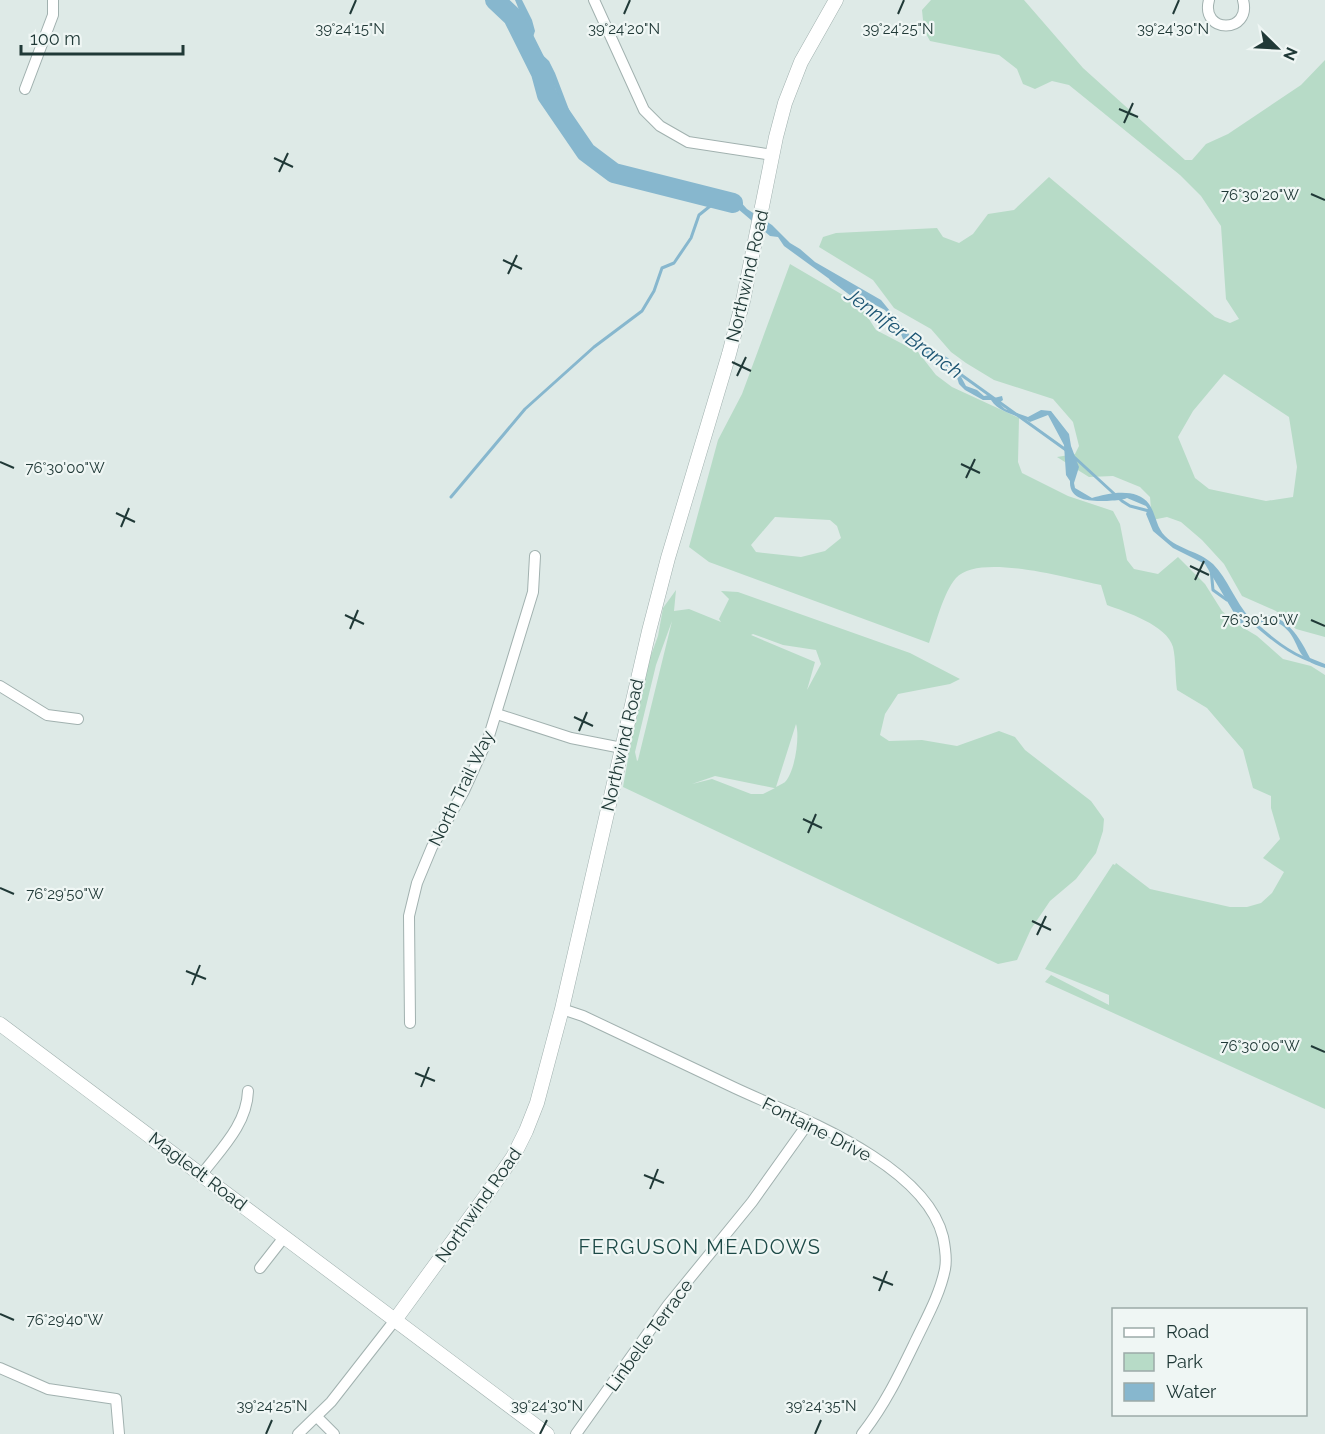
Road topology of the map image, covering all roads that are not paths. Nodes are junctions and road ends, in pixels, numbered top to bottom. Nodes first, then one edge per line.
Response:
1 (53, 0) edge
2 (594, 0) edge
3 (836, 0) edge
4 (1209, 0) edge
5 (1243, 0) edge
6 (25, 89) dead end
7 (773, 155) junction
8 (535, 556) dead end
9 (0, 686) edge
10 (497, 714) junction
11 (78, 719) dead end
12 (621, 748) junction
13 (562, 1009) junction
14 (410, 1023) dead end
15 (0, 1024) edge
16 (248, 1091) dead end
17 (809, 1122) junction
18 (202, 1174) junction
19 (285, 1236) junction
20 (260, 1268) dead end
21 (395, 1320) junction
22 (0, 1368) edge
23 (317, 1417) junction
24 (119, 1434) edge
25 (298, 1434) edge
26 (334, 1434) edge
27 (547, 1434) edge
28 (576, 1434) edge
29 (862, 1434) edge

1 - 6 street
2 - 7 street
3 - 7 street, Northwind Road
4 - 5 street
7 - 12 street, Northwind Road
8 - 10 street, North Trail Way
9 - 11 street
10 - 12 street
10 - 14 street, North Trail Way
12 - 13 street, Northwind Road
13 - 17 street, Fontaine Drive
13 - 21 street, Northwind Road
15 - 18 street, Magledt Road
16 - 18 street
17 - 28 street, Linbelle Terrace
17 - 29 street, Fontaine Drive
18 - 19 street, Magledt Road
19 - 20 street
19 - 21 street, Magledt Road
21 - 23 street, Northwind Road
21 - 27 street, Magledt Road
22 - 24 street
23 - 25 street, Northwind Road
23 - 26 street

